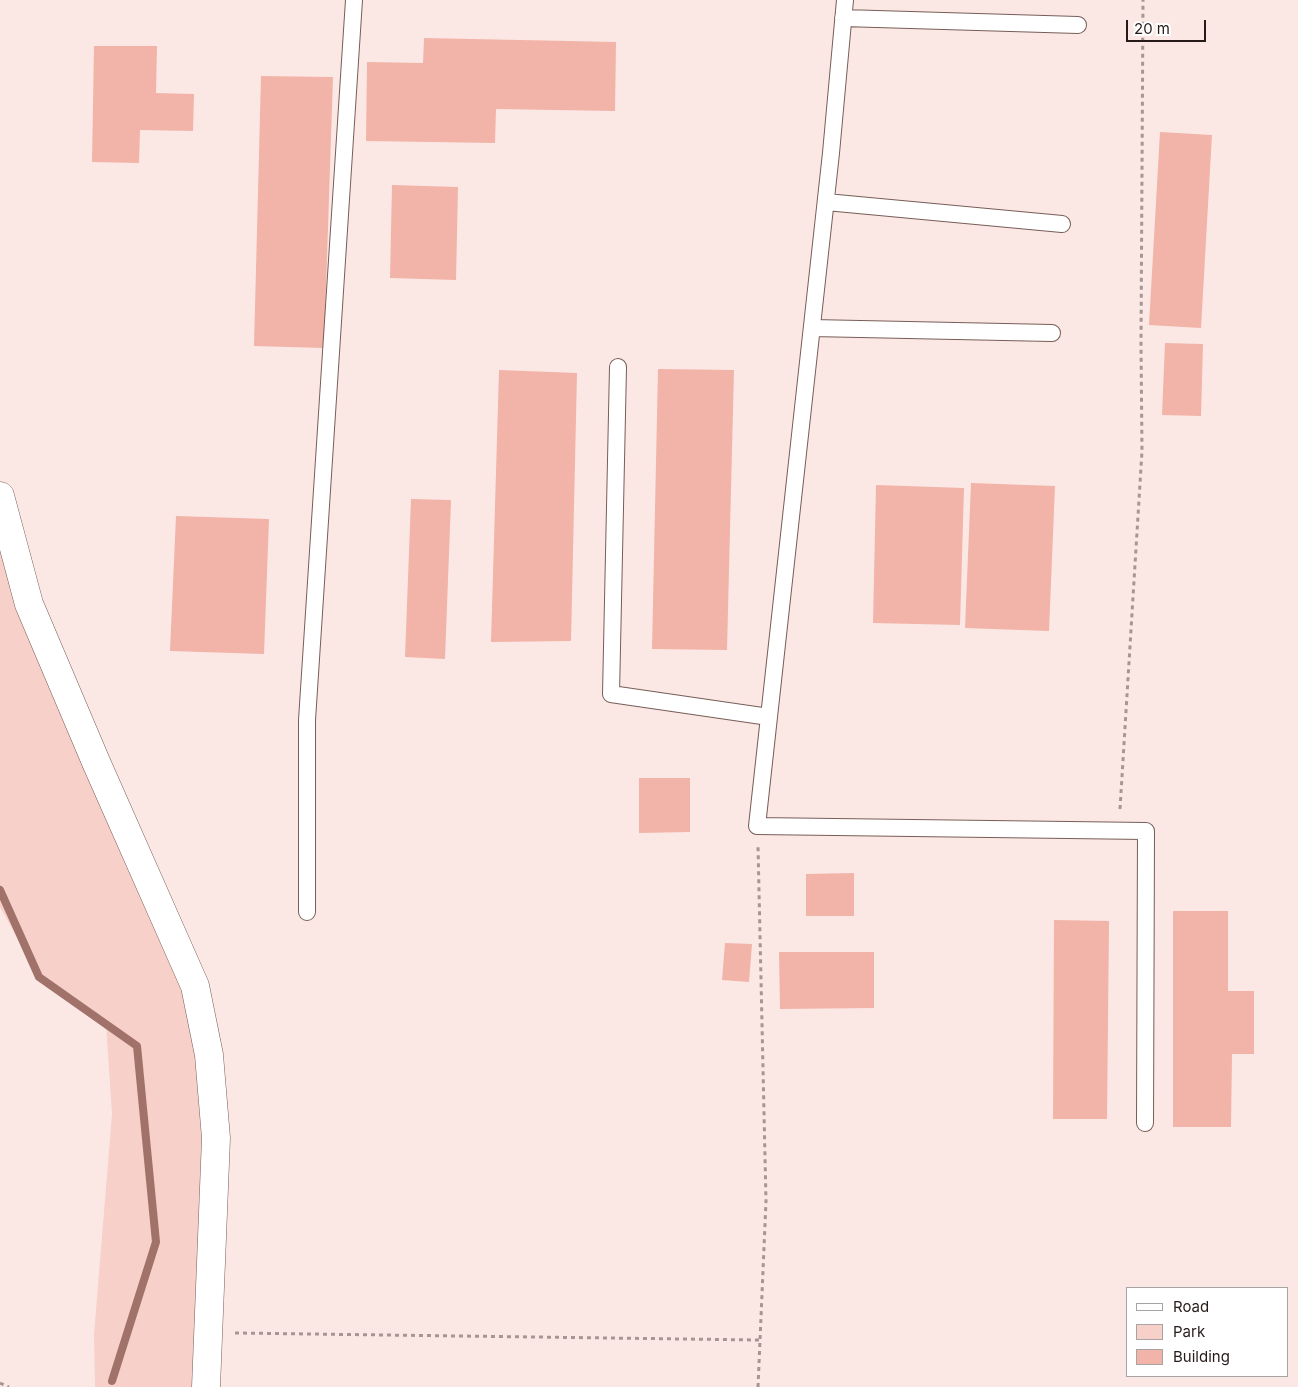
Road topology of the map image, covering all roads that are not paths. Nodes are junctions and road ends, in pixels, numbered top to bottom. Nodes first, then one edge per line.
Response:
1 (354, 0) edge
2 (845, 0) edge
3 (843, 18) junction
4 (1078, 26) dead end
5 (826, 202) junction
6 (1062, 224) dead end
7 (812, 328) junction
8 (1052, 333) dead end
9 (618, 367) dead end
10 (0, 496) edge
11 (769, 718) junction
12 (307, 912) dead end
13 (1145, 1123) dead end
14 (206, 1387) edge

1 - 12 lane
2 - 3 lane
3 - 4 lane
3 - 5 lane
5 - 6 lane
5 - 7 lane
7 - 8 lane
7 - 11 lane
9 - 11 lane
10 - 14 main road
11 - 13 lane

